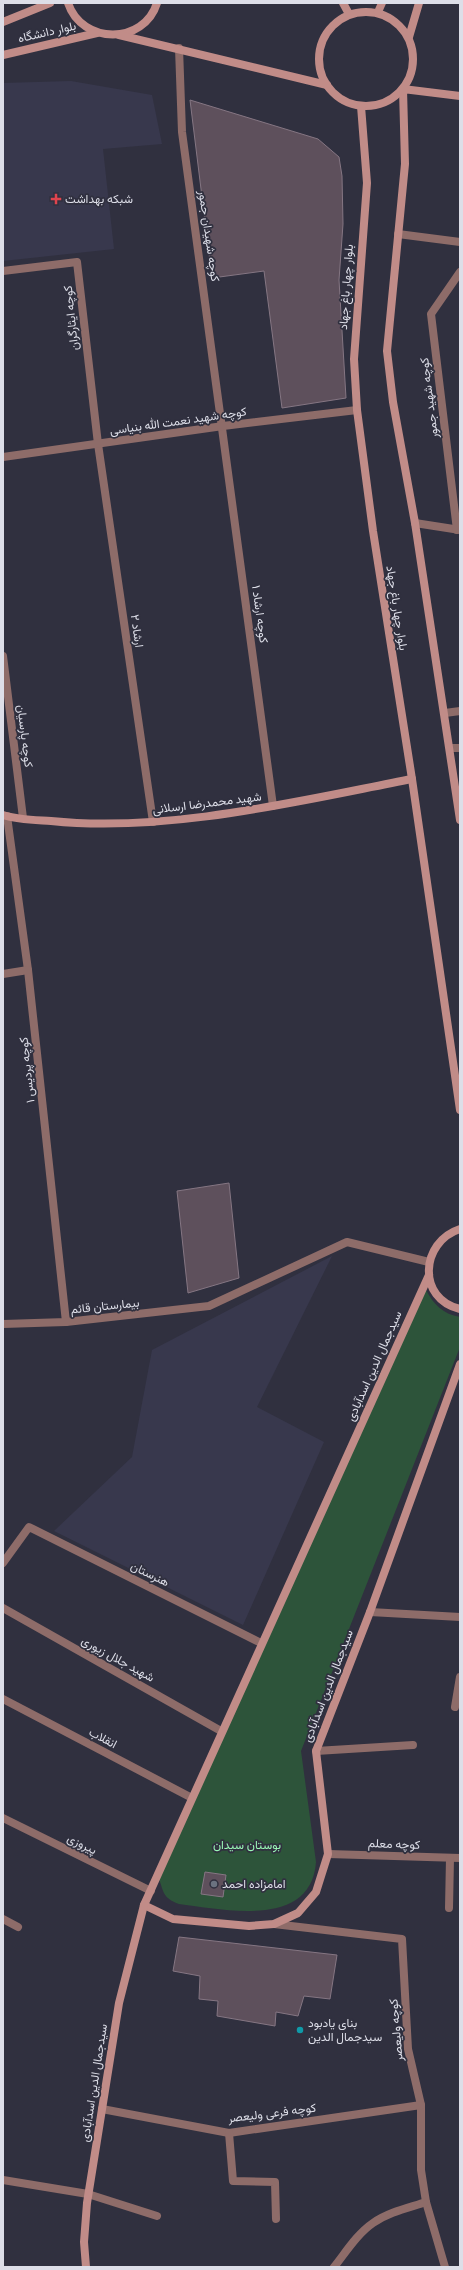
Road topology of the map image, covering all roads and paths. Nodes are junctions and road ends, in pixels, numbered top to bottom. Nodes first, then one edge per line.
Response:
1 (50, 3) edge
2 (68, 3) edge
3 (157, 3) edge
4 (343, 3) edge
5 (382, 3) edge
6 (418, 3) edge
7 (378, 12) junction
8 (349, 14) junction
9 (3, 22) edge
10 (97, 33) junction
11 (119, 35) junction
12 (409, 37) junction
13 (179, 48) junction
14 (3, 55) edge
15 (327, 85) junction
16 (403, 89) junction
17 (460, 96) edge
18 (361, 106) junction
19 (398, 234) junction
20 (460, 242) edge
21 (3, 271) edge
22 (460, 272) edge
23 (357, 410) junction
24 (223, 426) junction
25 (98, 444) junction
26 (3, 457) edge
27 (415, 523) junction
28 (458, 530) edge
29 (3, 656) edge
30 (460, 711) edge
31 (444, 713) junction
32 (450, 748) junction
33 (460, 748) edge
34 (412, 778) junction
35 (273, 806) junction
36 (5, 816) edge
37 (23, 818) junction
38 (460, 820) edge
39 (153, 822) junction
40 (28, 970) junction
41 (3, 974) edge
42 (460, 1110) edge
43 (460, 1228) edge
44 (429, 1262) junction
45 (429, 1275) junction
46 (460, 1309) edge
47 (66, 1322) junction
48 (3, 1324) edge
49 (460, 1364) edge
50 (3, 1564) edge
51 (3, 1608) edge
52 (370, 1612) junction
53 (460, 1617) edge
54 (261, 1643) junction
55 (460, 1677) edge
56 (3, 1699) edge
57 (455, 1707) dead end
58 (221, 1731) junction
59 (413, 1745) dead end
60 (316, 1751) junction
61 (192, 1798) junction
62 (3, 1818) edge
63 (328, 1854) junction
64 (450, 1858) junction
65 (460, 1858) edge
66 (151, 1891) junction
67 (144, 1905) junction
68 (449, 1908) dead end
69 (3, 1919) edge
70 (274, 1924) junction
71 (18, 1927) dead end
72 (421, 2105) junction
73 (102, 2109) junction
74 (229, 2132) junction
75 (3, 2180) edge
76 (88, 2194) junction
77 (426, 2202) junction
78 (157, 2216) dead end
79 (276, 2219) dead end
80 (86, 2267) edge
81 (334, 2267) edge
82 (445, 2267) edge

1 - 9 main road, بلوار دانشگاه
2 - 10 main road
3 - 11 main road
4 - 8 main road
5 - 7 main road
6 - 12 main road
7 - 8 main road
7 - 12 main road
8 - 15 main road
10 - 11 main road
10 - 14 main road, بلوار دانشگاه
11 - 13 main road
12 - 16 main road
13 - 15 main road
13 - 24 street, کوچه شهیدان جمور
15 - 18 main road
16 - 17 main road
16 - 18 main road
16 - 19 main road
18 - 23 main road, بلوار چهار باغ جهاد
19 - 20 street
19 - 27 main road
21 - 25 street, کوچه ایثارگران
22 - 28 street, کوچه شهید جمور
23 - 24 street, کوچه شهید نعمت الله بنیاسی
23 - 34 main road, بلوار چهار باغ جهاد
24 - 25 street, کوچه شهید نعمت الله بنیاسی
24 - 35 street, کوچه ارشاد ۱
25 - 26 street, کوچه شهید نعمت الله بنیاسی
25 - 39 street, ارشاد ۲
27 - 28 street
27 - 31 main road
29 - 37 street, کوچه پارسیان
30 - 31 street
31 - 32 main road
32 - 33 street
32 - 38 main road
34 - 35 main road, شهید محمدرضا ارسلانی
34 - 42 main road, بلوار چهار باغ جهاد
35 - 39 main road, شهید محمدرضا ارسلانی
36 - 37 main road, شهید محمدرضا ارسلانی
36 - 40 street, کوچه پردیس ۱
37 - 39 main road, شهید محمدرضا ارسلانی
40 - 41 street
40 - 47 street, کوچه پردیس ۱
43 - 44 main road
44 - 45 main road
44 - 47 street, بیمارستان قائم
45 - 46 main road
45 - 54 main road, سیدجمال الدین اسدآبادی
47 - 48 street, بیمارستان قائم
49 - 52 main road, سیدجمال الدین اسدآبادی
50 - 54 street, هنرستان
51 - 58 street, شهید جلال زیوری
52 - 53 street
52 - 60 main road, سیدجمال الدین اسدآبادی
54 - 58 main road, سیدجمال الدین اسدآبادی
55 - 57 street
56 - 61 street, انقلاب
58 - 61 main road, سیدجمال الدین اسدآبادی
59 - 60 street
60 - 63 main road, سیدجمال الدین اسدآبادی
61 - 66 main road, سیدجمال الدین اسدآبادی
62 - 66 street, پیروزی
63 - 64 street, کوچه معلم
63 - 70 main road, سیدجمال الدین اسدآبادی
64 - 65 street, کوچه معلم
64 - 68 street
66 - 67 main road, سیدجمال الدین اسدآبادی
67 - 70 main road, سیدجمال الدین اسدآبادی
67 - 73 main road, سیدجمال الدین اسدآبادی
69 - 71 street
70 - 72 street, کوچه ولیعصر
72 - 74 street, کوچه فرعی ولیعصر
72 - 77 street, کوچه ولیعصر
73 - 74 street, کوچه فرعی ولیعصر
73 - 76 main road, سیدجمال الدین اسدآبادی
74 - 79 street
75 - 76 street
76 - 78 street
76 - 80 main road, سیدجمال الدین اسدآبادی
77 - 81 street
77 - 82 street, کوچه ولیعصر

